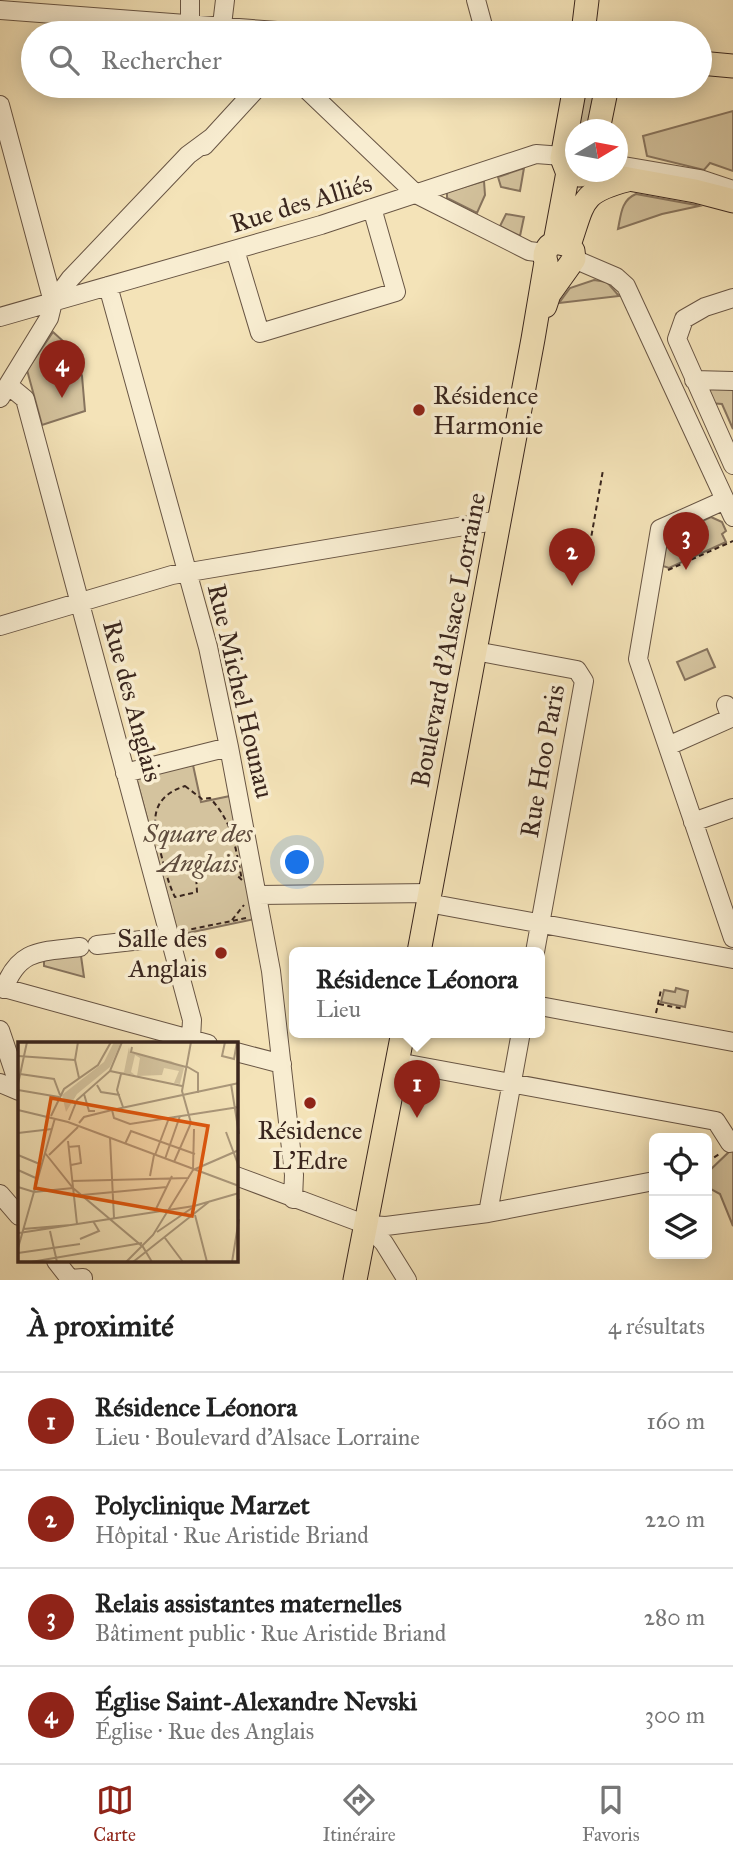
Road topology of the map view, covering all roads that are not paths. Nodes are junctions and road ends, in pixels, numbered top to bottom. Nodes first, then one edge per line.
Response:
1 (190, 0) edge
2 (225, 0) edge
3 (475, 0) edge
4 (80, 7) edge
5 (0, 10) edge
6 (176, 21) edge
7 (190, 21) edge
8 (222, 21) edge
9 (481, 21) edge
10 (712, 64) edge
11 (733, 66) edge
12 (712, 73) edge
13 (733, 74) edge
14 (248, 98) edge
15 (316, 98) edge
16 (575, 98) edge
17 (605, 98) edge
18 (0, 105) edge
19 (576, 119) edge
20 (600, 119) edge
21 (565, 163) edge
22 (628, 172) edge
23 (628, 173) edge
24 (575, 182) edge
25 (609, 182) edge
26 (733, 190) edge
27 (416, 194) junction
28 (733, 201) edge
29 (372, 208) junction
30 (235, 250) junction
31 (560, 255) junction
32 (108, 286) junction
33 (733, 298) edge
34 (53, 302) junction
35 (0, 317) edge
36 (695, 380) junction
37 (733, 381) edge
38 (4, 392) edge
39 (733, 465) edge
40 (725, 500) junction
41 (733, 517) edge
42 (499, 520) junction
43 (187, 573) junction
44 (79, 602) junction
45 (0, 626) edge
46 (475, 651) junction
47 (726, 705) dead end
48 (668, 746) junction
49 (229, 747) junction
50 (125, 773) junction
51 (733, 808) edge
52 (693, 822) junction
53 (248, 894) junction
54 (429, 898) junction
55 (540, 925) junction
56 (169, 936) junction
57 (733, 938) edge
58 (420, 947) edge
59 (536, 947) edge
60 (733, 959) edge
61 (2, 988) edge
62 (545, 1007) edge
63 (0, 1030) edge
64 (402, 1038) edge
65 (520, 1038) edge
66 (200, 1041) edge
67 (733, 1042) edge
68 (238, 1052) edge
69 (397, 1062) junction
70 (282, 1063) junction
71 (0, 1083) edge
72 (18, 1083) edge
73 (511, 1083) junction
74 (18, 1091) edge
75 (733, 1142) edge
76 (238, 1177) edge
77 (649, 1182) edge
78 (0, 1194) edge
79 (293, 1199) junction
80 (488, 1213) junction
81 (18, 1215) edge
82 (367, 1225) junction
83 (57, 1262) edge
84 (82, 1273) edge
85 (355, 1280) edge
86 (407, 1280) edge

1 - 7 street
2 - 8 street
3 - 9 street
4 - 5 street
4 - 6 street
10 - 11 main road
12 - 13 street
14 - 34 street
15 - 27 street
16 - 19 main road, Boulevard d'Alsace Lorraine
17 - 20 main road
18 - 34 street
21 - 27 street, Rue des Alliés
22 - 26 street
23 - 28 main road
24 - 31 main road, Boulevard d'Alsace Lorraine
25 - 31 main road
27 - 29 street, Rue des Alliés
27 - 31 street
29 - 30 street, Rue des Alliés
29 - 30 street
29 - 32 street
30 - 32 street, Rue des Alliés
31 - 40 street
31 - 42 main road, Boulevard d'Alsace Lorraine
32 - 34 street, Rue des Alliés
32 - 43 street, Rue Michel Hounau
33 - 36 street
34 - 35 street, Rue des Alliés
34 - 38 street
36 - 37 street
36 - 39 street
38 - 44 street, Rue des Anglais
40 - 41 street
40 - 48 street
42 - 43 street
42 - 46 main road, Boulevard d'Alsace Lorraine
43 - 44 street
43 - 49 street, Rue Michel Hounau
44 - 45 street
44 - 50 street, Rue des Anglais
46 - 54 main road, Boulevard d'Alsace Lorraine
46 - 55 street, Rue Hoo Paris
47 - 48 street
48 - 52 street
49 - 50 street
49 - 53 street, Rue Michel Hounau
50 - 56 street, Rue des Anglais
51 - 52 street
52 - 57 street
53 - 54 street
53 - 70 street, Rue Michel Hounau
54 - 55 street
54 - 58 main road, Boulevard d'Alsace Lorraine
55 - 59 street, Rue Hoo Paris
55 - 60 street
56 - 61 street
56 - 66 street, Rue des Anglais
61 - 66 street
62 - 67 street
63 - 72 street
64 - 69 main road
65 - 73 street
68 - 70 street
69 - 73 street
69 - 82 main road
70 - 79 street, Rue Michel Hounau
71 - 74 street
73 - 75 street
73 - 80 street
76 - 79 street
77 - 80 street
78 - 81 street
79 - 82 street
80 - 82 street
82 - 85 main road
82 - 86 street
83 - 84 street

